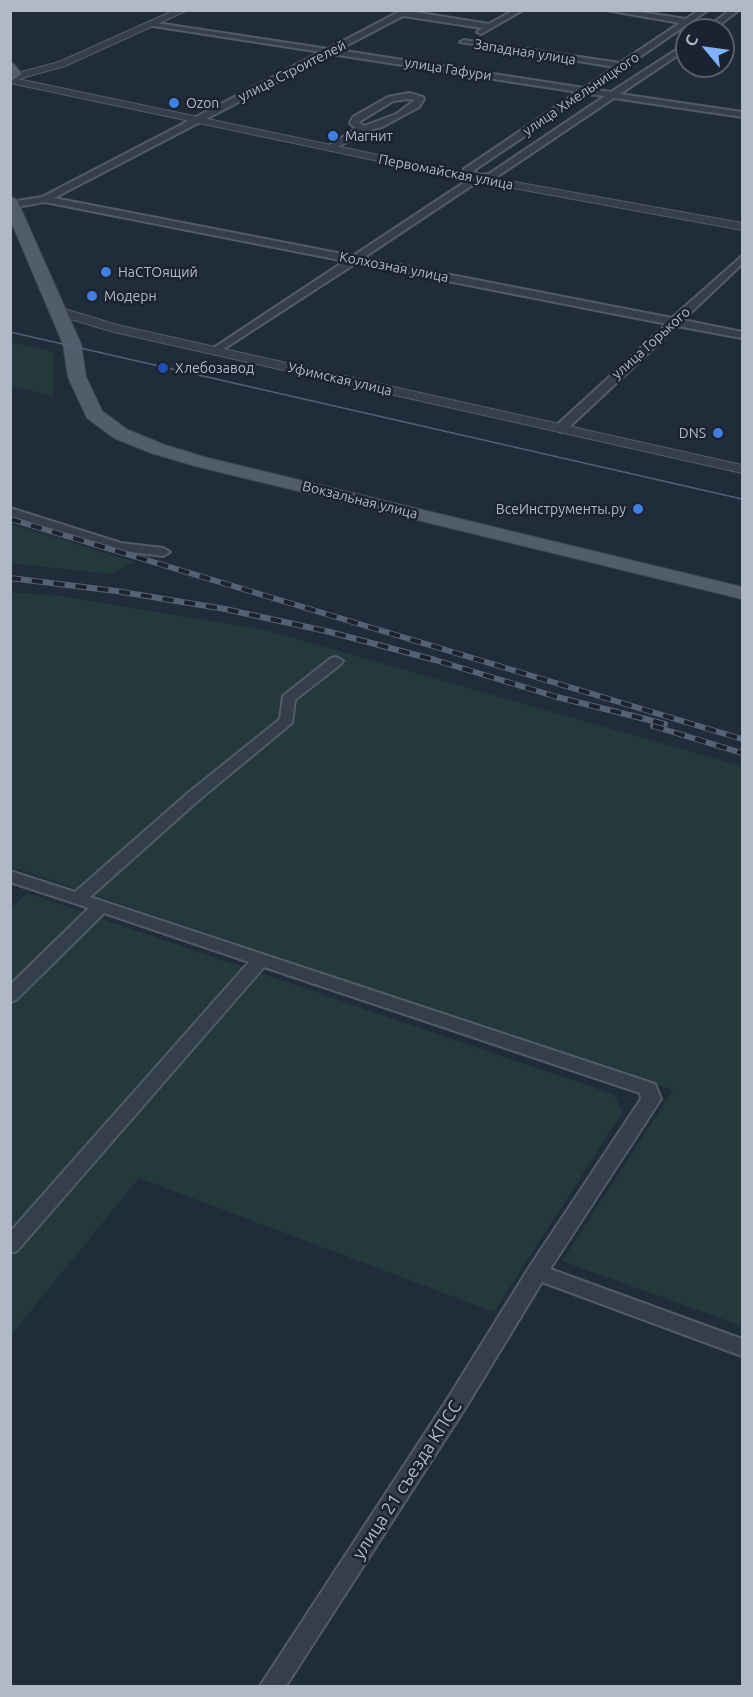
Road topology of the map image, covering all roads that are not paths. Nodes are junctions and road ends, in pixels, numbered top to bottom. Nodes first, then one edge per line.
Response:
1 (184, 10) edge
2 (520, 10) edge
3 (609, 10) edge
4 (405, 12) edge
5 (733, 15) edge
6 (742, 15) edge
7 (675, 20) edge
8 (153, 24) junction
9 (490, 27) junction
10 (675, 31) edge
11 (331, 51) junction
12 (675, 53) edge
13 (621, 66) junction
14 (11, 74) edge
15 (587, 91) junction
16 (611, 95) junction
17 (742, 115) edge
18 (199, 120) junction
19 (362, 129) junction
20 (330, 148) junction
21 (477, 178) junction
22 (45, 198) junction
23 (11, 202) edge
24 (742, 227) edge
25 (354, 259) junction
26 (742, 259) edge
27 (55, 310) junction
28 (676, 322) junction
29 (742, 335) edge
30 (216, 351) junction
31 (561, 428) junction
32 (742, 469) edge
33 (10, 512) edge
34 (163, 552) dead end
35 (742, 593) edge
36 (336, 661) dead end
37 (10, 876) edge
38 (77, 898) junction
39 (101, 906) junction
40 (260, 960) junction
41 (10, 996) edge
42 (10, 1246) edge
43 (537, 1272) junction
44 (742, 1348) edge
45 (273, 1686) edge

1 - 8 street
2 - 9 street
3 - 7 street
4 - 9 street
4 - 11 street, улица Строителей
5 - 6 street
8 - 11 street, улица Гафури
8 - 14 street
9 - 13 street, Западная улица
10 - 13 street, улица Хмельницкого
11 - 15 street, улица Гафури
11 - 18 street, улица Строителей
12 - 16 street, улица Хмельницкого
13 - 15 street, улица Хмельницкого
14 - 18 street, Первомайская улица
15 - 16 street, улица Гафури
15 - 21 street, улица Хмельницкого
16 - 17 street, улица Гафури
16 - 21 street, улица Хмельницкого
18 - 20 street, Первомайская улица
18 - 22 street, улица Строителей
19 - 19 street
19 - 20 street
20 - 21 street, Первомайская улица
21 - 24 street, Первомайская улица
21 - 25 street, улица Хмельницкого
22 - 23 street, улица Строителей
22 - 25 street, Колхозная улица
23 - 27 main road
25 - 28 street, Колхозная улица
25 - 30 street, улица Хмельницкого
26 - 28 street, улица Горького
27 - 30 street, Уфимская улица
27 - 35 main road, Вокзальная улица
28 - 29 street, Колхозная улица
28 - 31 street, улица Горького
30 - 31 street, Уфимская улица
31 - 32 street, Уфимская улица
33 - 34 street
36 - 38 street
37 - 38 street
38 - 39 street
39 - 40 street
39 - 41 street
40 - 42 street
40 - 43 street, улица 21 съезда КПСС
43 - 44 street
43 - 45 street, улица 21 съезда КПСС

